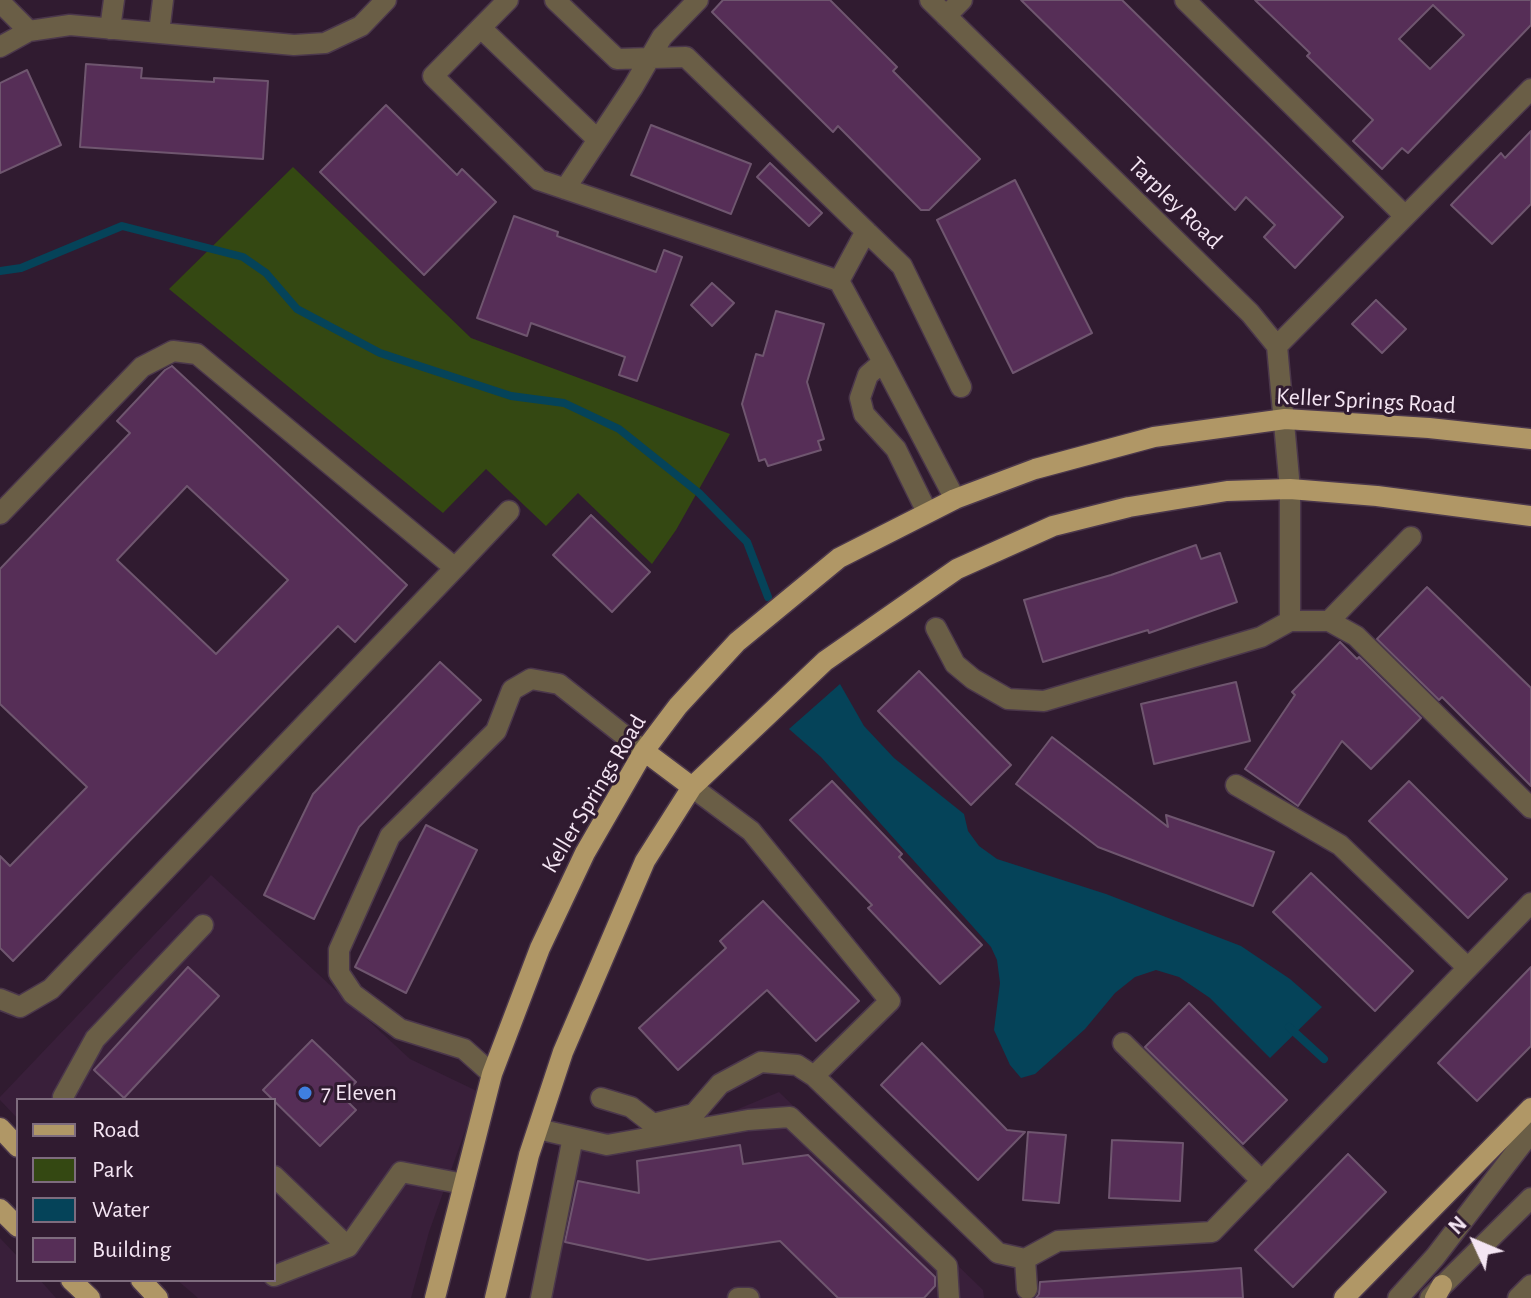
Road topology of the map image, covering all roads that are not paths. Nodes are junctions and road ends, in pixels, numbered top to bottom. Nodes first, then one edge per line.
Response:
1 (114, 0) edge
2 (163, 0) edge
3 (386, 0) edge
4 (508, 0) edge
5 (555, 0) edge
6 (698, 0) edge
7 (930, 0) edge
8 (962, 0) edge
9 (1185, 0) edge
10 (0, 2) edge
11 (946, 16) junction
12 (481, 28) junction
13 (110, 29) junction
14 (29, 31) junction
15 (159, 33) junction
16 (0, 47) edge
17 (648, 58) junction
18 (1531, 89) edge
19 (597, 139) junction
20 (565, 189) junction
21 (1404, 215) junction
22 (866, 231) junction
23 (839, 281) junction
24 (1277, 346) junction
25 (883, 362) junction
26 (961, 387) dead end
27 (1285, 419) junction
28 (1531, 439) edge
29 (1290, 489) junction
30 (955, 499) junction
31 (509, 511) dead end
32 (927, 512) junction
33 (0, 514) edge
34 (1531, 516) edge
35 (1411, 537) dead end
36 (455, 568) junction
37 (1290, 621) junction
38 (1329, 621) junction
39 (936, 628) dead end
40 (644, 751) junction
41 (1236, 785) dead end
42 (692, 787) junction
43 (1531, 808) edge
44 (1531, 903) edge
45 (203, 925) dead end
46 (1468, 968) junction
47 (0, 999) edge
48 (1123, 1043) dead end
49 (492, 1074) junction
50 (814, 1076) junction
51 (64, 1098) edge
52 (601, 1098) dead end
53 (1531, 1108) edge
54 (538, 1129) junction
55 (1531, 1132) edge
56 (573, 1137) junction
57 (276, 1178) edge
58 (1262, 1181) junction
59 (464, 1184) junction
60 (1531, 1198) edge
61 (0, 1209) edge
62 (16, 1225) edge
63 (348, 1247) junction
64 (1025, 1259) junction
65 (276, 1275) edge
66 (73, 1282) edge
67 (143, 1282) edge
68 (1531, 1285) edge
69 (1436, 1294) edge
70 (1027, 1295) edge
71 (90, 1298) edge
72 (158, 1298) edge
73 (435, 1298) edge
74 (498, 1298) edge
75 (541, 1298) edge
76 (738, 1298) edge
77 (749, 1298) edge
78 (949, 1298) edge
79 (1344, 1298) edge
80 (1398, 1298) edge
81 (1518, 1298) edge

1 - 13 street
2 - 15 street
3 - 15 street
4 - 12 street
5 - 17 street
6 - 17 street
7 - 11 street, Tarpley Road
8 - 11 street
9 - 21 street
10 - 14 street
11 - 24 street, Tarpley Road
12 - 19 street
12 - 20 street
13 - 14 street
13 - 15 street
14 - 16 street
17 - 19 street
17 - 22 street
18 - 21 street
19 - 20 street
20 - 23 street
21 - 24 street
22 - 23 street
22 - 26 street
23 - 25 street
24 - 27 street
25 - 30 street
25 - 32 street
27 - 28 main road, Keller Springs Road
27 - 29 street
27 - 30 main road, Keller Springs Road
29 - 34 main road
29 - 37 street
29 - 42 main road
30 - 32 main road, Keller Springs Road
31 - 36 street
32 - 40 main road, Keller Springs Road
33 - 36 street
35 - 38 street
36 - 47 street
37 - 38 street
37 - 39 street
38 - 43 street
40 - 42 main road
40 - 49 main road, Keller Springs Road
40 - 49 street
41 - 46 street
42 - 50 street
42 - 54 main road
44 - 46 street
45 - 51 street
46 - 58 street
48 - 58 street
49 - 59 main road, Keller Springs Road
50 - 52 street
50 - 64 street
53 - 79 main road
54 - 56 street
54 - 74 main road
55 - 80 street
56 - 75 street
56 - 78 street
57 - 63 street
58 - 64 street
59 - 63 street
59 - 73 main road, Keller Springs Road
60 - 69 street
61 - 62 main road
63 - 65 street
64 - 70 street
66 - 71 main road
67 - 72 main road
68 - 81 street
76 - 77 street

